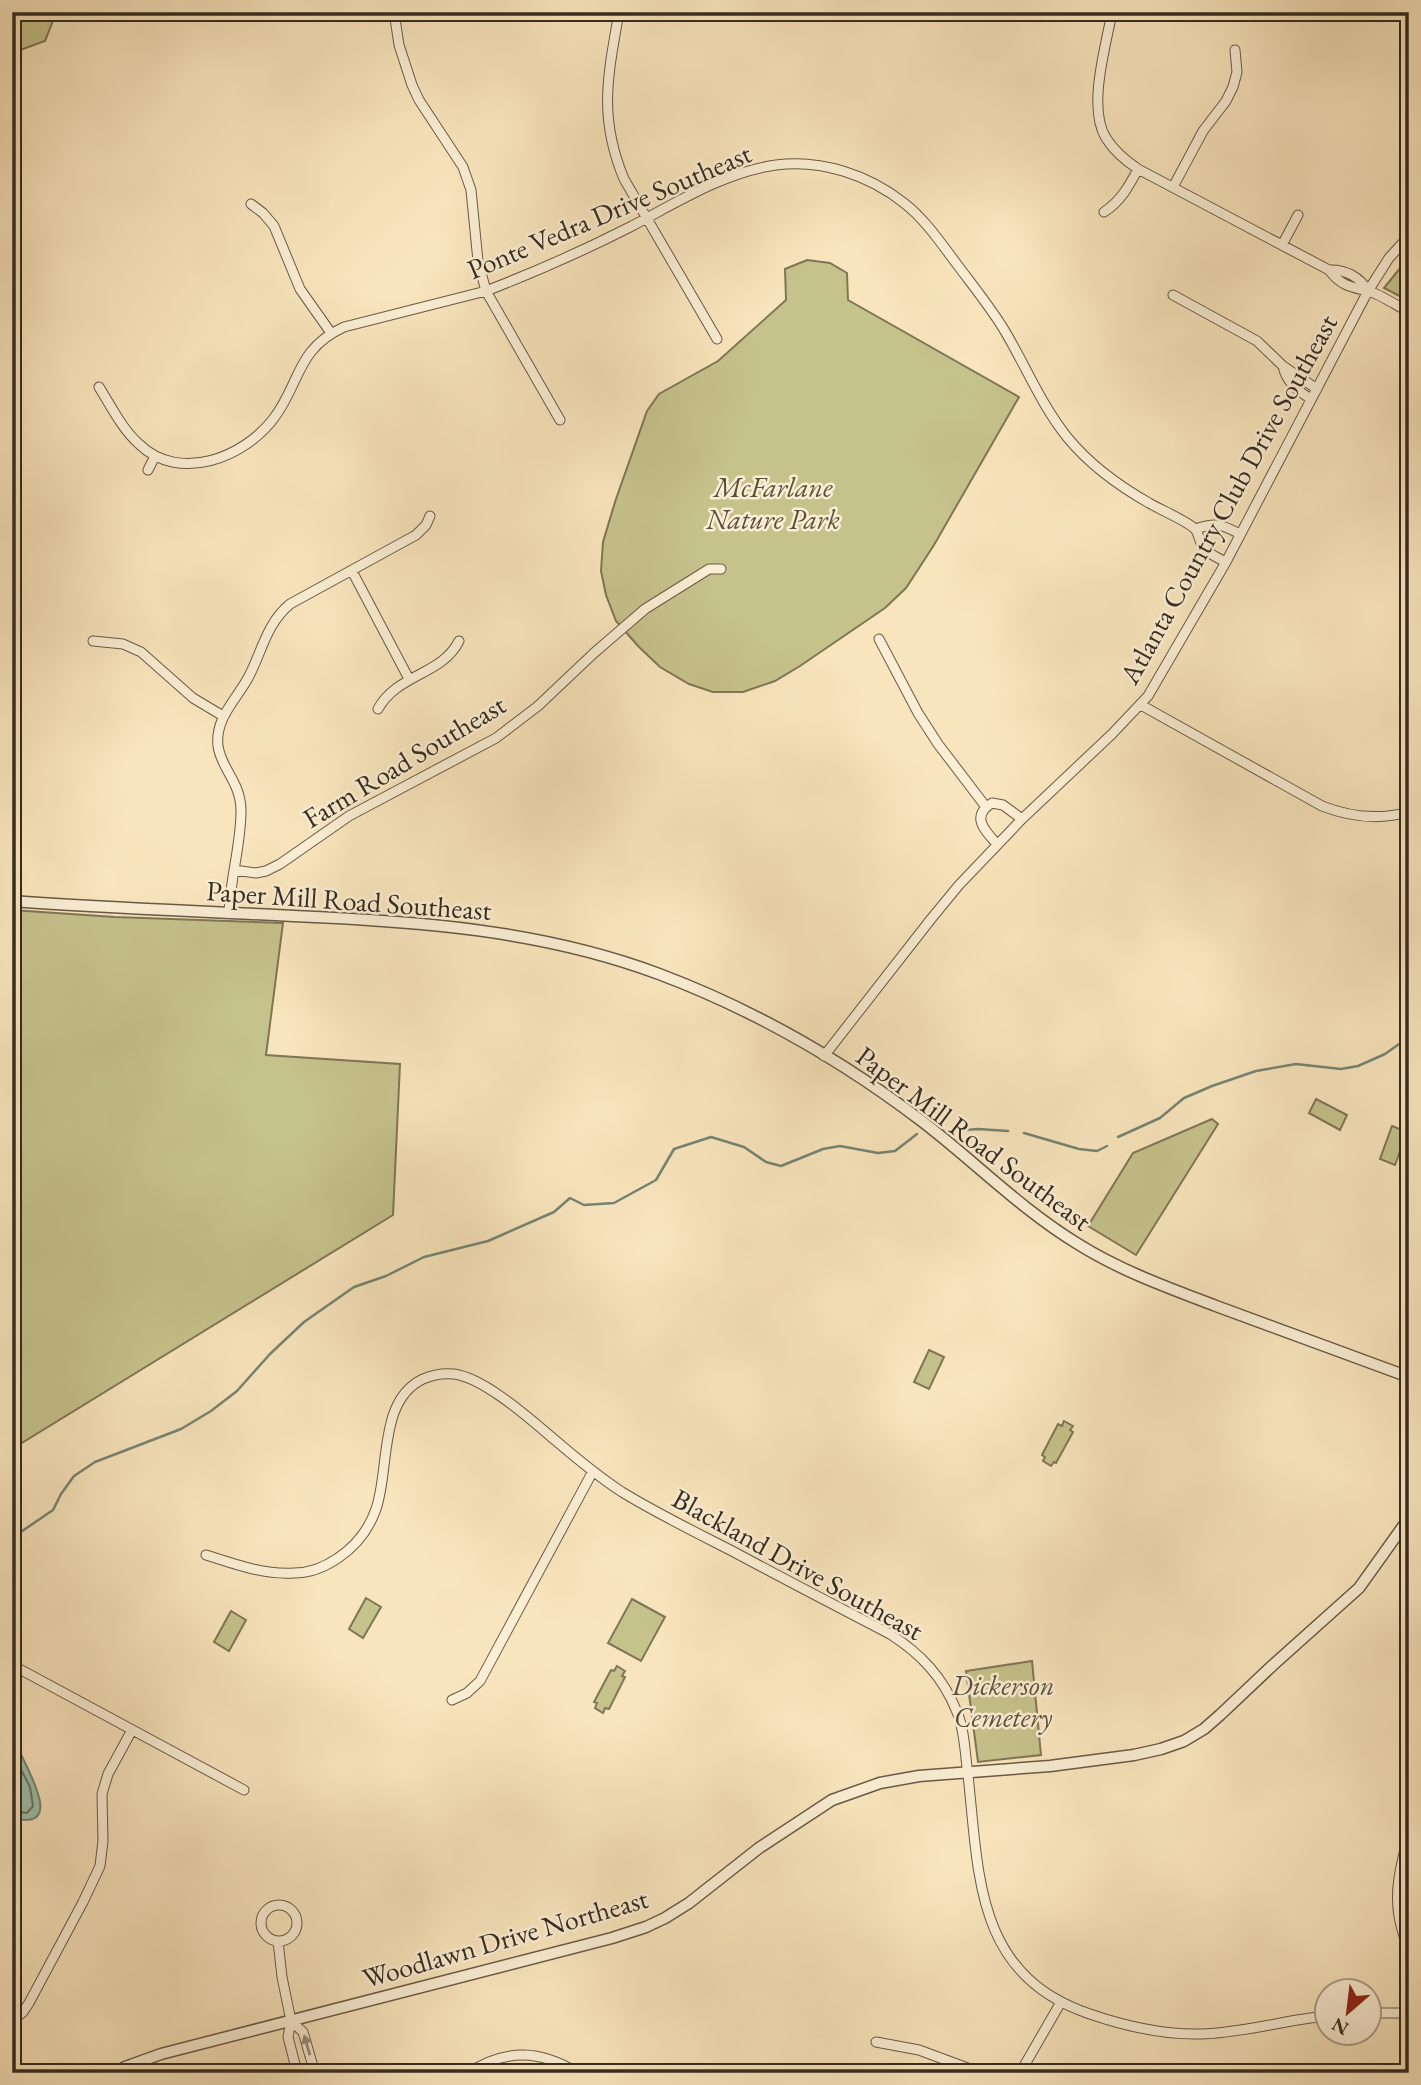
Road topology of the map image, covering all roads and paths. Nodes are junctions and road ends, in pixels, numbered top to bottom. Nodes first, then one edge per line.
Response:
1 (394, 12) edge
2 (619, 12) edge
3 (1112, 12) edge
4 (1235, 50) dead end
5 (1138, 169) junction
6 (1174, 187) junction
7 (251, 204) dead end
8 (1104, 212) dead end
9 (1298, 215) dead end
10 (647, 218) junction
11 (1409, 236) edge
12 (1282, 245) junction
13 (486, 291) junction
14 (1368, 291) junction
15 (1173, 295) dead end
16 (1409, 312) edge
17 (331, 333) junction
18 (717, 338) dead end
19 (1283, 366) junction
20 (99, 387) dead end
21 (1317, 389) junction
22 (1311, 399) junction
23 (560, 420) dead end
24 (155, 456) junction
25 (148, 470) dead end
26 (430, 516) dead end
27 (1195, 528) junction
28 (1240, 534) junction
29 (1226, 562) junction
30 (720, 569) dead end
31 (352, 571) junction
32 (879, 639) dead end
33 (93, 641) dead end
34 (459, 641) dead end
35 (409, 679) junction
36 (1141, 705) junction
37 (377, 709) dead end
38 (223, 716) junction
39 (986, 807) junction
40 (1409, 811) edge
41 (1022, 819) junction
42 (997, 844) junction
43 (234, 870) junction
44 (12, 901) edge
45 (229, 913) junction
46 (824, 1056) junction
47 (1409, 1377) edge
48 (593, 1471) junction
49 (1409, 1518) edge
50 (206, 1555) dead end
51 (12, 1665) edge
52 (452, 1700) dead end
53 (132, 1730) junction
54 (967, 1772) junction
55 (244, 1790) dead end
56 (1409, 1834) edge
57 (278, 1941) junction
58 (1409, 1954) edge
59 (1061, 2003) junction
60 (1409, 2012) edge
61 (1382, 2013) edge
62 (1312, 2018) edge
63 (12, 2021) edge
64 (291, 2021) junction
65 (876, 2042) dead end
66 (116, 2073) edge
67 (305, 2073) edge
68 (468, 2073) edge
69 (578, 2073) edge
70 (981, 2073) edge
71 (1020, 2073) edge

1 - 13 street
2 - 10 street
3 - 5 street
4 - 6 street
5 - 6 street
5 - 8 street
6 - 12 street
7 - 17 street
9 - 12 street
10 - 13 street, Ponte Vedra Drive Southeast
10 - 18 street
10 - 27 street, Ponte Vedra Drive Southeast
11 - 14 street, Atlanta Country Club Drive Southeast
12 - 14 street
13 - 17 street, Ponte Vedra Drive Southeast
13 - 23 street
14 - 16 street
14 - 21 street, Atlanta Country Club Drive Southeast
15 - 19 street
17 - 24 street, Ponte Vedra Drive Southeast
19 - 21 street
19 - 22 street
20 - 24 street, Ponte Vedra Drive Southeast
21 - 22 street, Atlanta Country Club Drive Southeast
22 - 28 street, Atlanta Country Club Drive Southeast
24 - 25 street
26 - 31 street
27 - 28 street, Ponte Vedra Drive Southeast
27 - 29 street, Ponte Vedra Drive Southeast
28 - 29 street, Atlanta Country Club Drive Southeast
29 - 36 street, Atlanta Country Club Drive Southeast
30 - 43 street, Farm Road Southeast
31 - 35 street
31 - 38 street
32 - 39 street
33 - 38 street
34 - 35 street
35 - 37 street
36 - 40 street
36 - 41 street, Atlanta Country Club Drive Southeast
38 - 43 street
39 - 41 street
39 - 42 street
41 - 42 street, Atlanta Country Club Drive Southeast
42 - 46 street, Atlanta Country Club Drive Southeast
43 - 45 street
44 - 45 street, Paper Mill Road Southeast
45 - 46 street, Paper Mill Road Southeast
46 - 47 street, Paper Mill Road Southeast
48 - 50 street, Blackland Drive Southeast
48 - 52 street
48 - 54 street, Blackland Drive Southeast
49 - 54 street, Woodlawn Drive Northeast
51 - 53 street
53 - 55 street
53 - 63 street
54 - 59 street, Blackland Drive Southeast
54 - 64 street, Woodlawn Drive Northeast
56 - 58 street
57 - 57 street
57 - 64 street
59 - 62 street, Blackland Drive Southeast
59 - 71 street
60 - 61 street
64 - 66 street, Woodlawn Drive Northeast
64 - 67 street
67 -> 64 street
65 - 70 street
68 - 69 street

